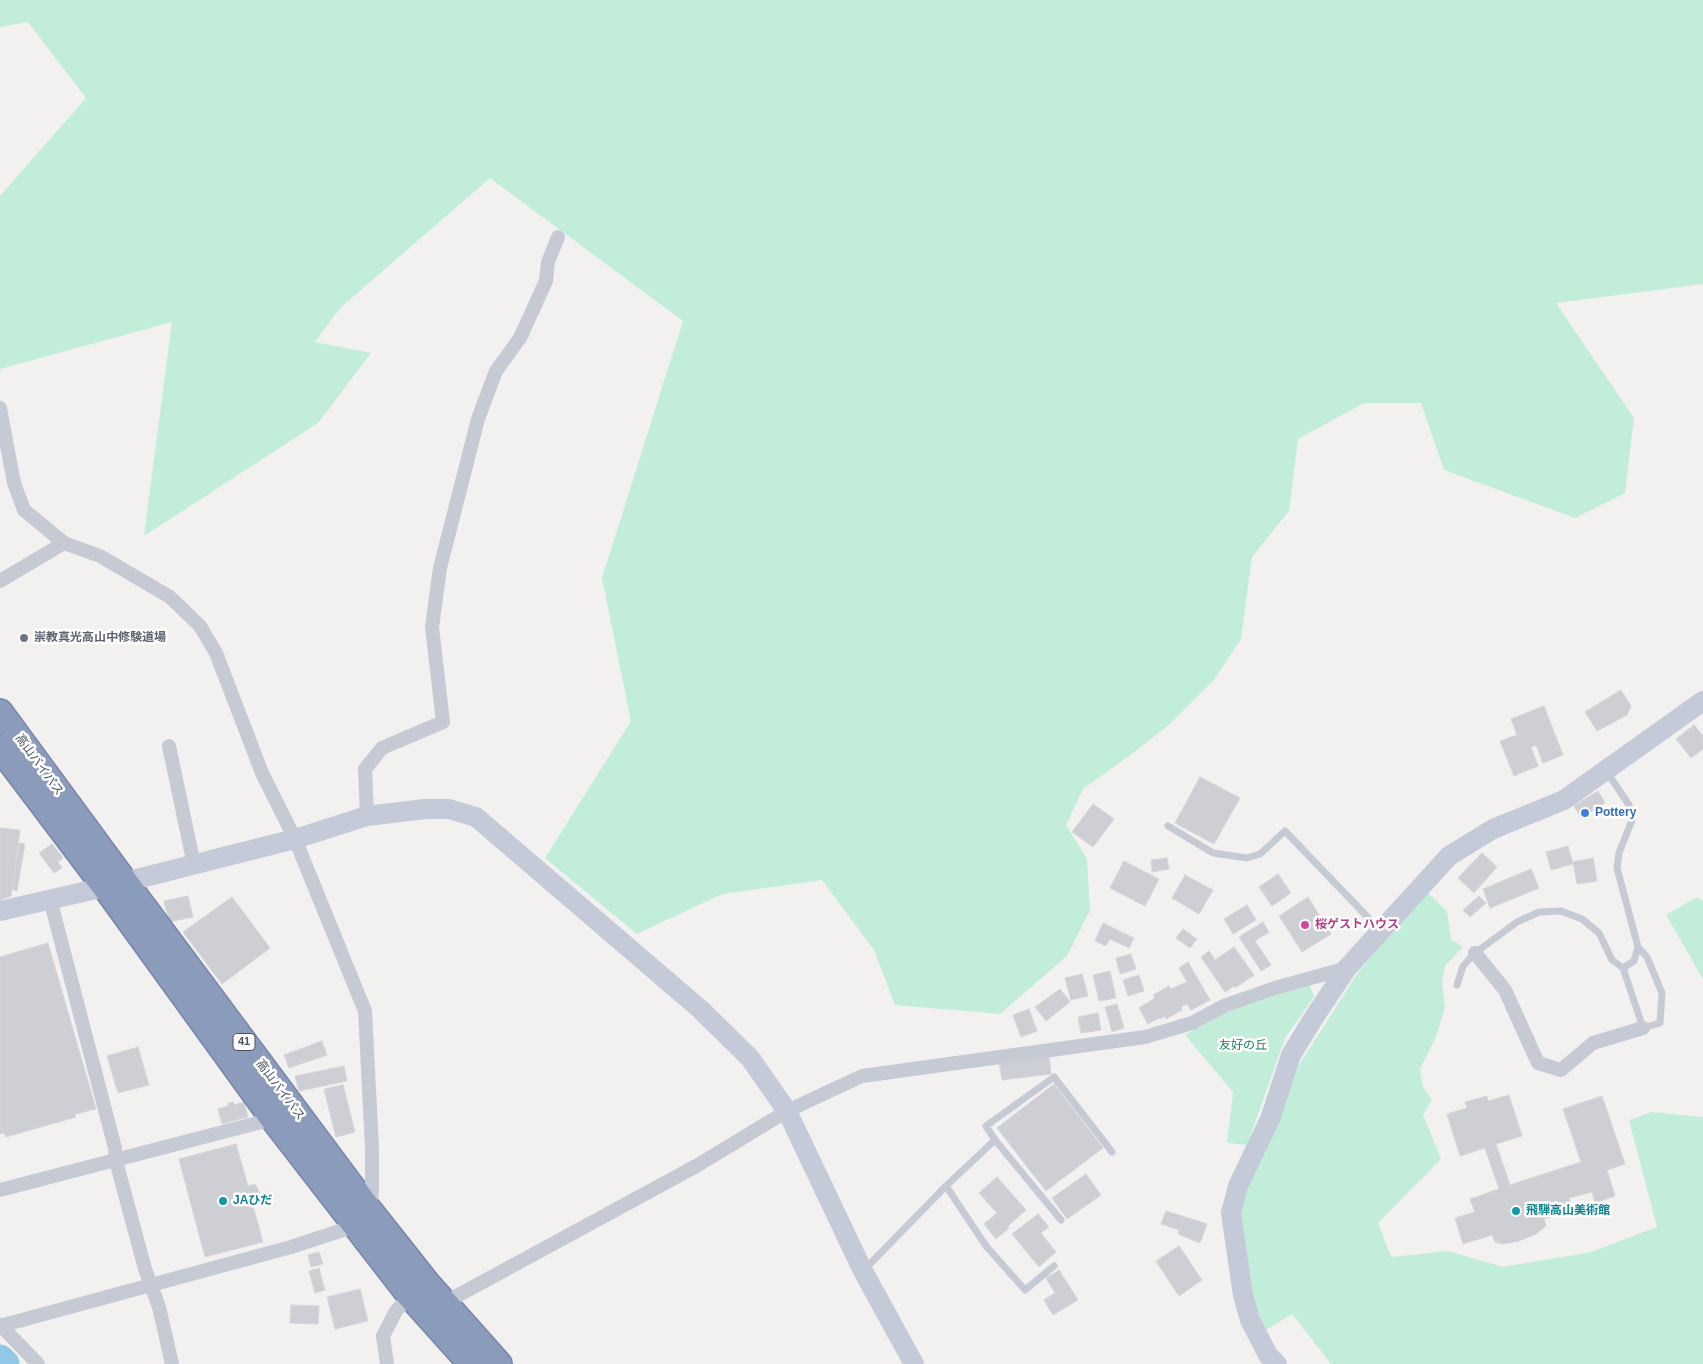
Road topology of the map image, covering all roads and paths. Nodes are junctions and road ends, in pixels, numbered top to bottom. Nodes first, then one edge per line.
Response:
1 (558, 237) dead end
2 (0, 408) edge
3 (64, 543) junction
4 (0, 581) edge
5 (1703, 701) edge
6 (0, 712) edge
7 (168, 746) dead end
8 (0, 748) edge
9 (1605, 770) junction
10 (367, 816) junction
11 (1168, 826) dead end
12 (295, 838) junction
13 (194, 864) junction
14 (115, 885) junction
15 (50, 899) junction
16 (0, 911) edge
17 (1381, 932) junction
18 (1638, 946) junction
19 (1475, 953) junction
20 (1347, 968) junction
21 (1623, 968) junction
22 (1458, 985) dead end
23 (1642, 1028) junction
24 (787, 1111) junction
25 (273, 1119) junction
26 (995, 1140) junction
27 (1112, 1152) dead end
28 (116, 1161) junction
29 (946, 1186) junction
30 (0, 1190) edge
31 (363, 1219) junction
32 (1061, 1220) dead end
33 (1054, 1266) dead end
34 (863, 1271) junction
35 (151, 1286) junction
36 (410, 1296) junction
37 (444, 1303) junction
38 (0, 1325) edge
39 (38, 1364) edge
40 (172, 1364) edge
41 (387, 1364) edge
42 (471, 1364) edge
43 (499, 1364) edge
44 (914, 1364) edge
45 (1277, 1364) edge

1 - 10 street
2 - 3 street
3 - 4 street
3 - 12 street
5 - 9 street
6 - 14 highway, 高山バイパス / 41
7 - 13 street
8 - 14 highway, 高山バイパス / 41
9 - 17 street
9 - 18 lane
10 - 12 street
10 - 24 street
11 - 17 lane
12 - 13 street
12 - 31 street
13 - 14 street
14 - 15 street
14 - 25 highway, 高山バイパス / 41
14 - 31 highway, 高山バイパス / 41
15 - 16 street
15 - 28 street
17 - 20 street
18 - 21 lane
18 - 23 lane
19 - 21 lane
19 - 22 lane
19 - 23 street
20 - 24 street
20 - 45 street
21 - 23 lane
24 - 34 street
24 - 37 street
25 - 28 street
25 - 31 highway, 高山バイパス / 41
26 - 27 lane
26 - 29 lane
26 - 32 lane
28 - 30 street
28 - 35 street
29 - 33 lane
29 - 34 lane
31 - 35 street
31 - 36 highway, 高山バイパス / 41
31 - 37 highway, 高山バイパス / 41
34 - 44 street
35 - 38 street
35 - 40 street
36 - 41 street
36 - 42 highway, 高山バイパス / 41
37 - 43 highway, 高山バイパス / 41
38 - 39 street

